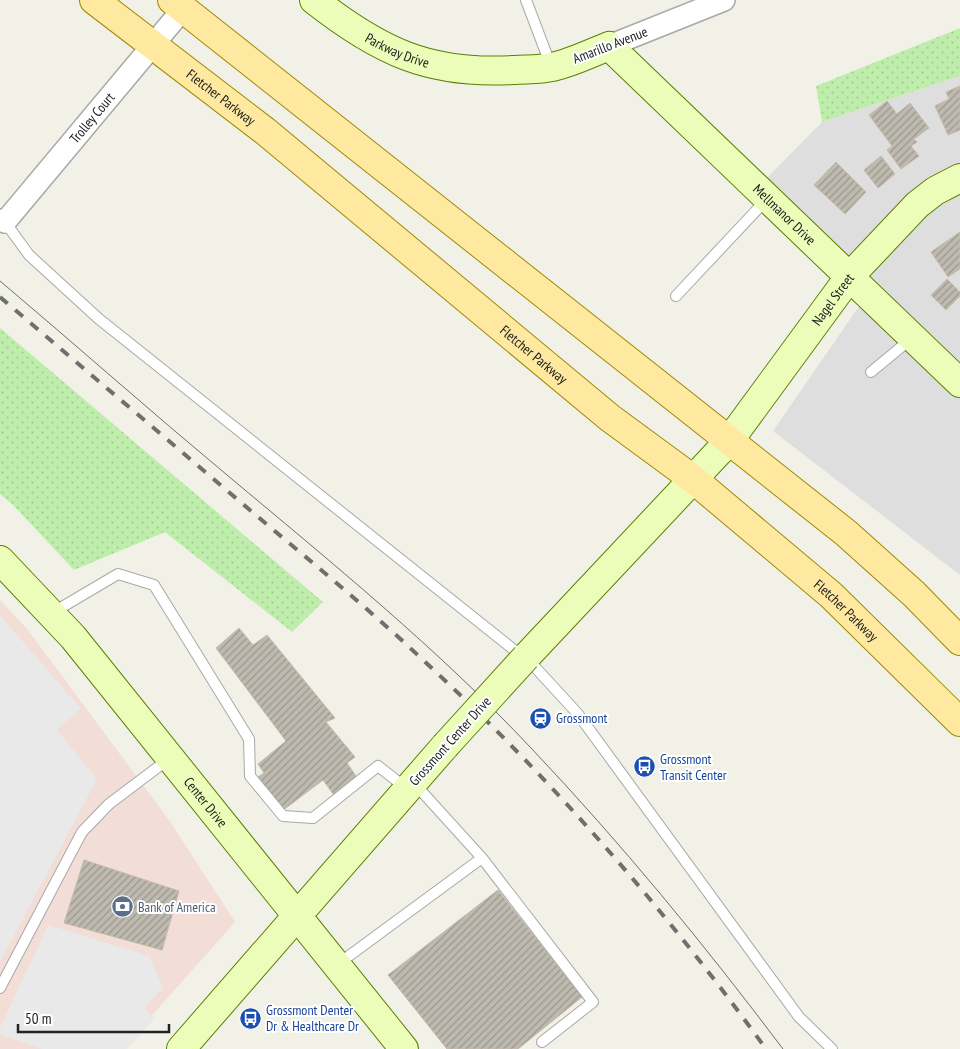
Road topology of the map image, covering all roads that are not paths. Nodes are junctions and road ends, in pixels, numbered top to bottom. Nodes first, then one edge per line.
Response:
1 (94, 0) edge
2 (526, 0) edge
3 (724, 0) edge
4 (178, 4) edge
5 (327, 4) edge
6 (154, 45) junction
7 (609, 46) junction
8 (551, 67) junction
9 (491, 71) joint
10 (960, 178) edge
11 (768, 198) junction
12 (3, 221) edge
13 (850, 276) junction
14 (676, 296) dead end
15 (913, 337) junction
16 (871, 372) dead end
17 (960, 383) edge
18 (729, 441) junction
19 (693, 479) junction
20 (0, 560) edge
21 (51, 614) junction
22 (960, 641) edge
23 (960, 722) edge
24 (170, 758) junction
25 (410, 785) junction
26 (482, 858) junction
27 (296, 916) junction
28 (336, 965) junction
29 (0, 988) edge
30 (542, 1042) dead end
31 (181, 1049) edge
32 (404, 1049) edge
33 (832, 1049) edge

1 - 6 main road, Fletcher Parkway
2 - 8 lane
3 - 7 street, Amarillo Avenue
4 - 6 street, Trolley Court
4 - 18 main road
5 - 9 street, Parkway Drive
6 - 12 street, Trolley Court
6 - 19 main road, Fletcher Parkway
7 - 8 street, Amarillo Avenue
7 - 11 street, Mellmanor Drive
8 - 9 street, Amarillo Avenue
10 - 13 street, Nagel Street
11 - 13 street, Mellmanor Drive
11 - 14 lane
12 - 33 lane
13 - 15 street, Mellmanor Drive
13 - 18 street, Nagel Street
15 - 16 lane
15 - 17 street, Mellmanor Drive
18 - 19 street, Grossmont Center Drive
18 - 22 main road
19 - 23 main road, Fletcher Parkway
19 - 25 street, Grossmont Center Drive, bridge
20 - 21 street, Center Drive
21 - 24 street, Center Drive
21 - 25 lane
24 - 27 street, Center Drive
24 - 29 lane
25 - 26 lane
25 - 27 street, Grossmont Center Drive
26 - 28 lane
26 - 30 lane
27 - 28 street, Center Drive
27 - 31 street, Grossmont Center Drive
28 - 32 street, Center Drive

